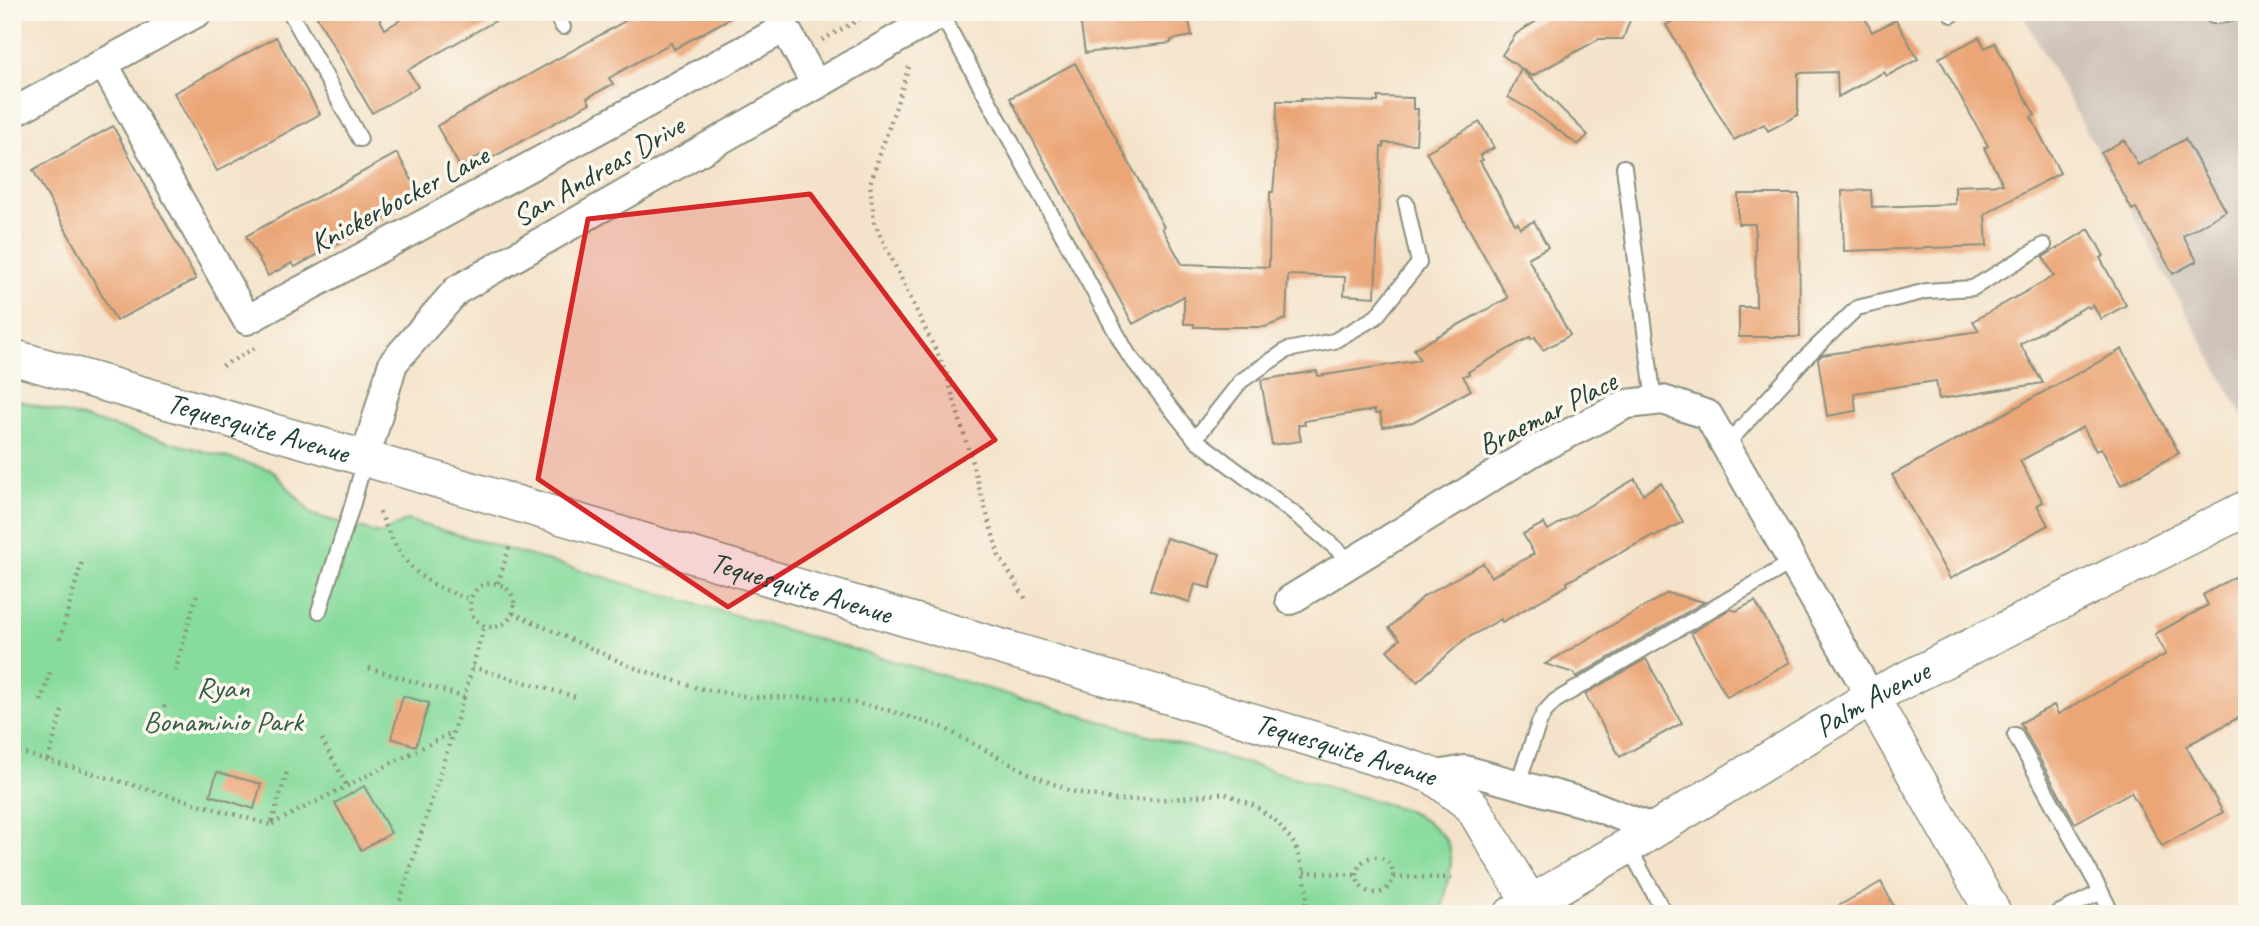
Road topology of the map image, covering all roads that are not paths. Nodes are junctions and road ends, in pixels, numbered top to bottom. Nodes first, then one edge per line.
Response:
1 (198, 12) edge
2 (290, 12) edge
3 (554, 12) edge
4 (2208, 12) edge
5 (2238, 12) edge
6 (942, 13) edge
7 (563, 27) dead end
8 (103, 63) junction
9 (816, 85) junction
10 (12, 113) edge
11 (360, 139) dead end
12 (1624, 167) dead end
13 (1406, 203) dead end
14 (2044, 245) dead end
15 (12, 357) edge
16 (1654, 401) junction
17 (1195, 439) junction
18 (1726, 446) junction
19 (365, 459) junction
20 (2247, 508) edge
21 (1352, 562) junction
22 (1792, 562) junction
23 (1290, 600) dead end
24 (318, 611) dead end
25 (1871, 697) junction
26 (2015, 735) dead end
27 (1433, 776) junction
28 (1517, 785) junction
29 (1641, 838) junction
30 (2101, 892) junction
31 (1526, 910) edge
32 (1665, 914) edge
33 (1994, 914) edge
34 (2056, 914) edge
35 (2112, 914) edge

1 - 8 street
2 - 11 lane
3 - 7 lane
4 - 5 lane
6 - 9 street, San Andreas Drive
6 - 17 lane
8 - 9 street, Knickerbocker Lane
8 - 10 street
9 - 19 street, San Andreas Drive
12 - 16 lane
13 - 17 lane
14 - 18 lane
15 - 19 street, Tequesquite Avenue
16 - 18 street, Braemar Place
16 - 21 street, Braemar Place
17 - 21 lane
18 - 22 street, Braemar Place
19 - 24 lane
19 - 27 street, Tequesquite Avenue
20 - 25 street, Palm Avenue
21 - 23 street, Braemar Place
22 - 25 street, Braemar Place
22 - 28 lane
25 - 29 street, Palm Avenue
25 - 33 street
26 - 30 lane
27 - 28 street
27 - 31 street, Tequesquite Avenue
28 - 29 street
29 - 31 street, Palm Avenue
29 - 32 lane
30 - 34 lane
30 - 35 lane

